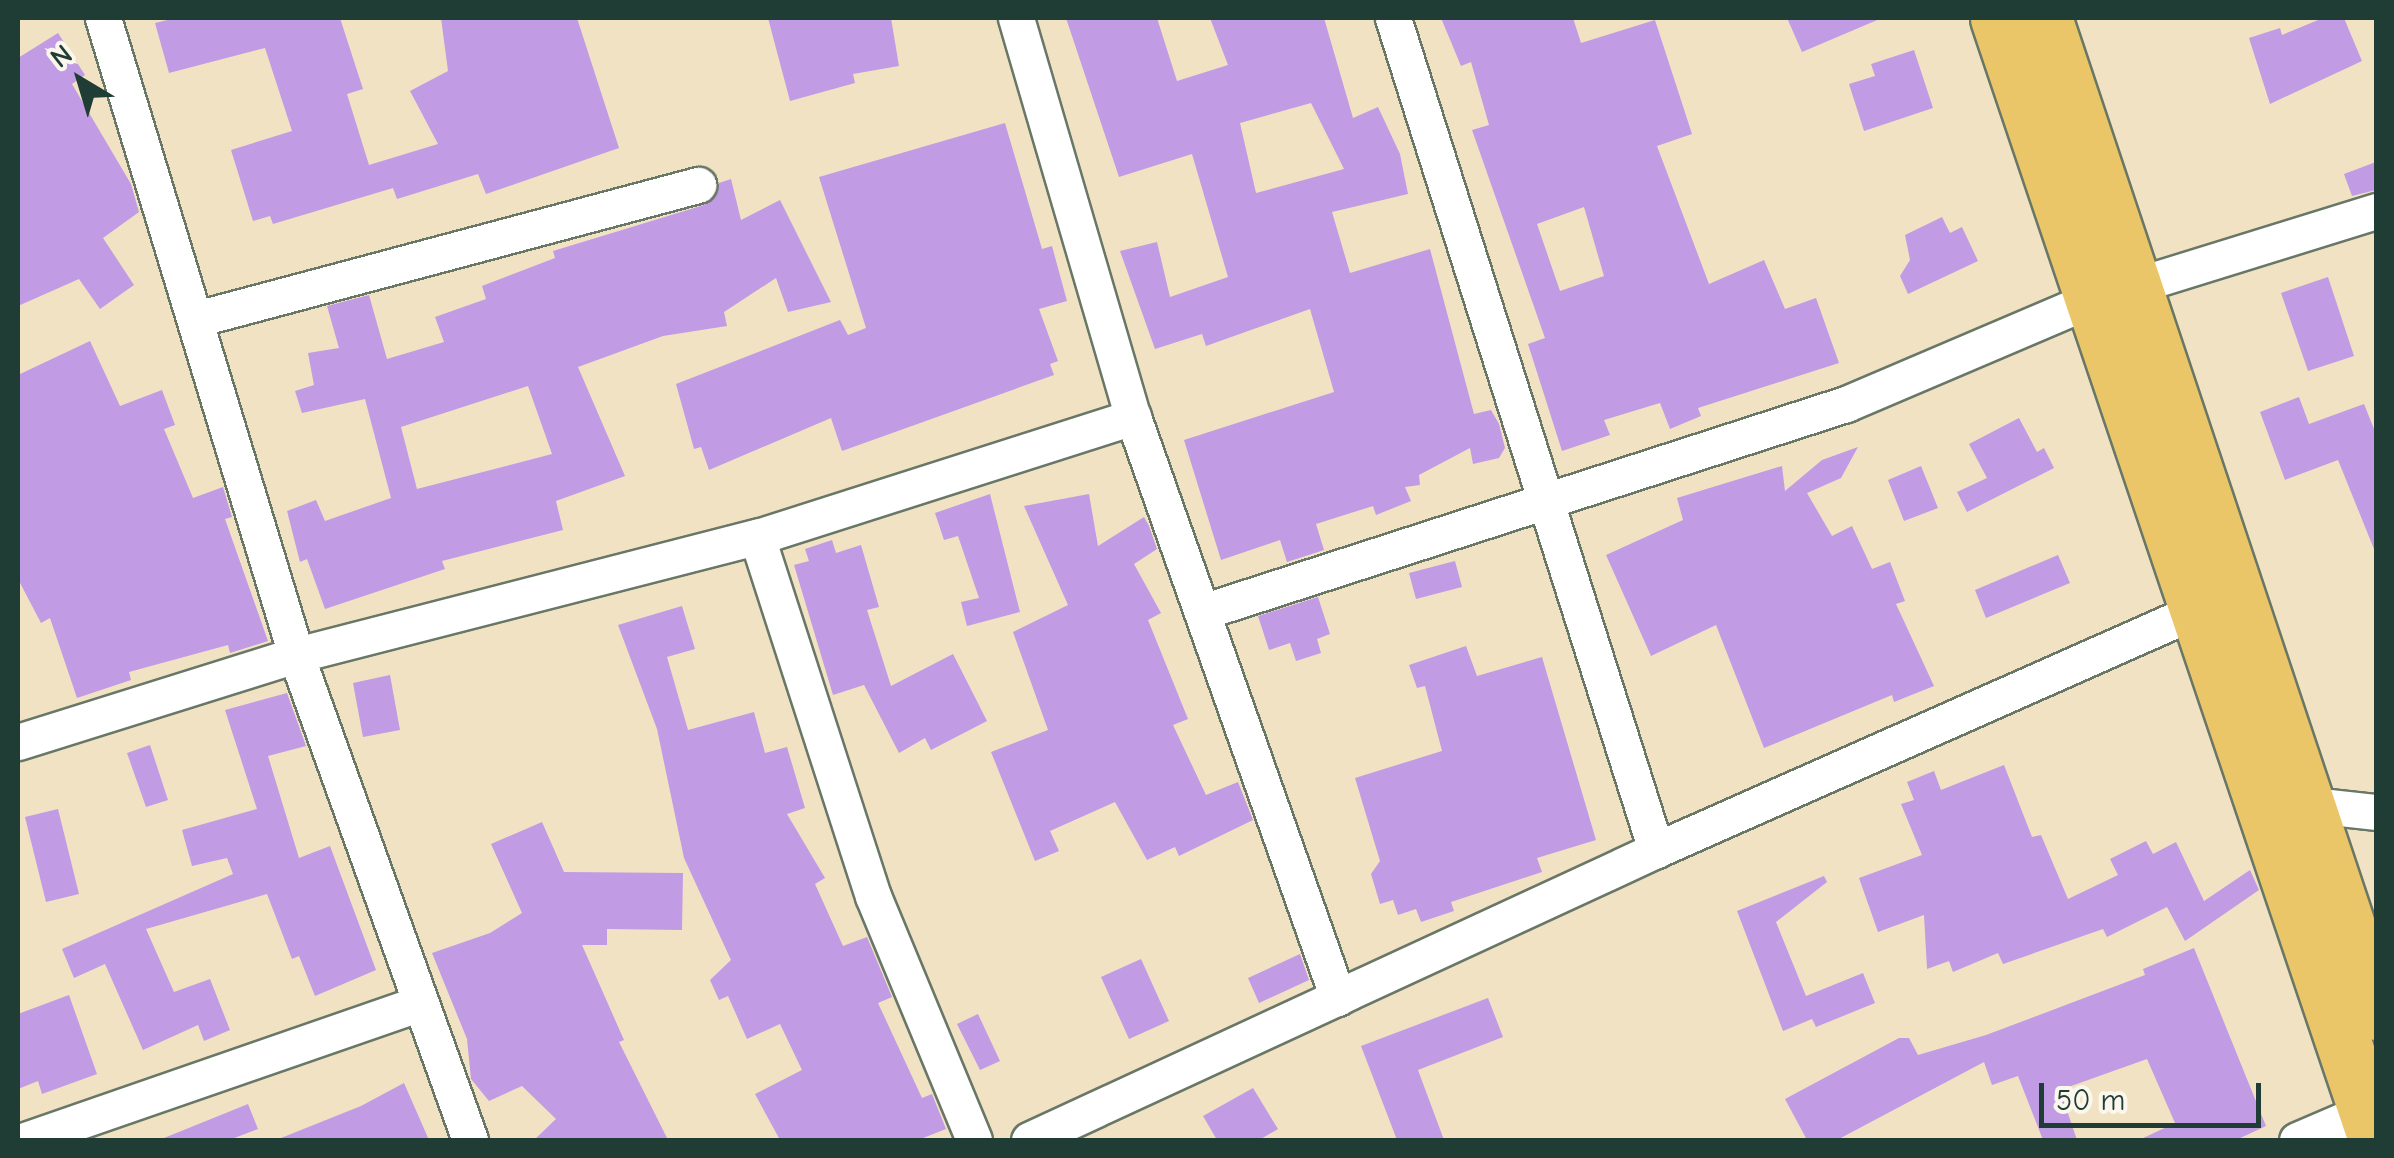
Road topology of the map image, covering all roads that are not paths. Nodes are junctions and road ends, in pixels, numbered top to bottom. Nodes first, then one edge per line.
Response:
1 (104, 18) edge
2 (1016, 18) edge
3 (1393, 18) edge
4 (1998, 18) edge
5 (2044, 18) edge
6 (698, 185) dead end
7 (2376, 211) edge
8 (2115, 291) junction
9 (196, 319) junction
10 (1133, 417) junction
11 (1546, 501) junction
12 (757, 538) junction
13 (2195, 610) junction
14 (1205, 611) junction
15 (296, 655) junction
16 (18, 742) edge
17 (2283, 803) junction
18 (2376, 812) edge
19 (1656, 850) junction
20 (1338, 998) junction
21 (418, 1004) junction
22 (2376, 1012) edge
23 (2372, 1125) edge
24 (25, 1140) edge
25 (470, 1140) edge
26 (974, 1140) edge
27 (1029, 1140) edge
28 (2296, 1140) edge

1 - 9 street
2 - 10 street
3 - 11 street
4 - 8 main road
5 - 8 main road
6 - 9 street
7 - 8 street
8 - 11 street
8 - 13 main road
8 - 17 main road
9 - 15 street
10 - 12 street
10 - 14 street
11 - 14 street
11 - 19 street
12 - 15 street
12 - 26 street
13 - 17 main road
13 - 19 street
14 - 20 street
15 - 16 street
15 - 21 street
17 - 18 street
17 - 22 main road
17 - 23 main road
19 - 20 street
20 - 27 street
21 - 24 street
21 - 25 street
23 - 28 street

